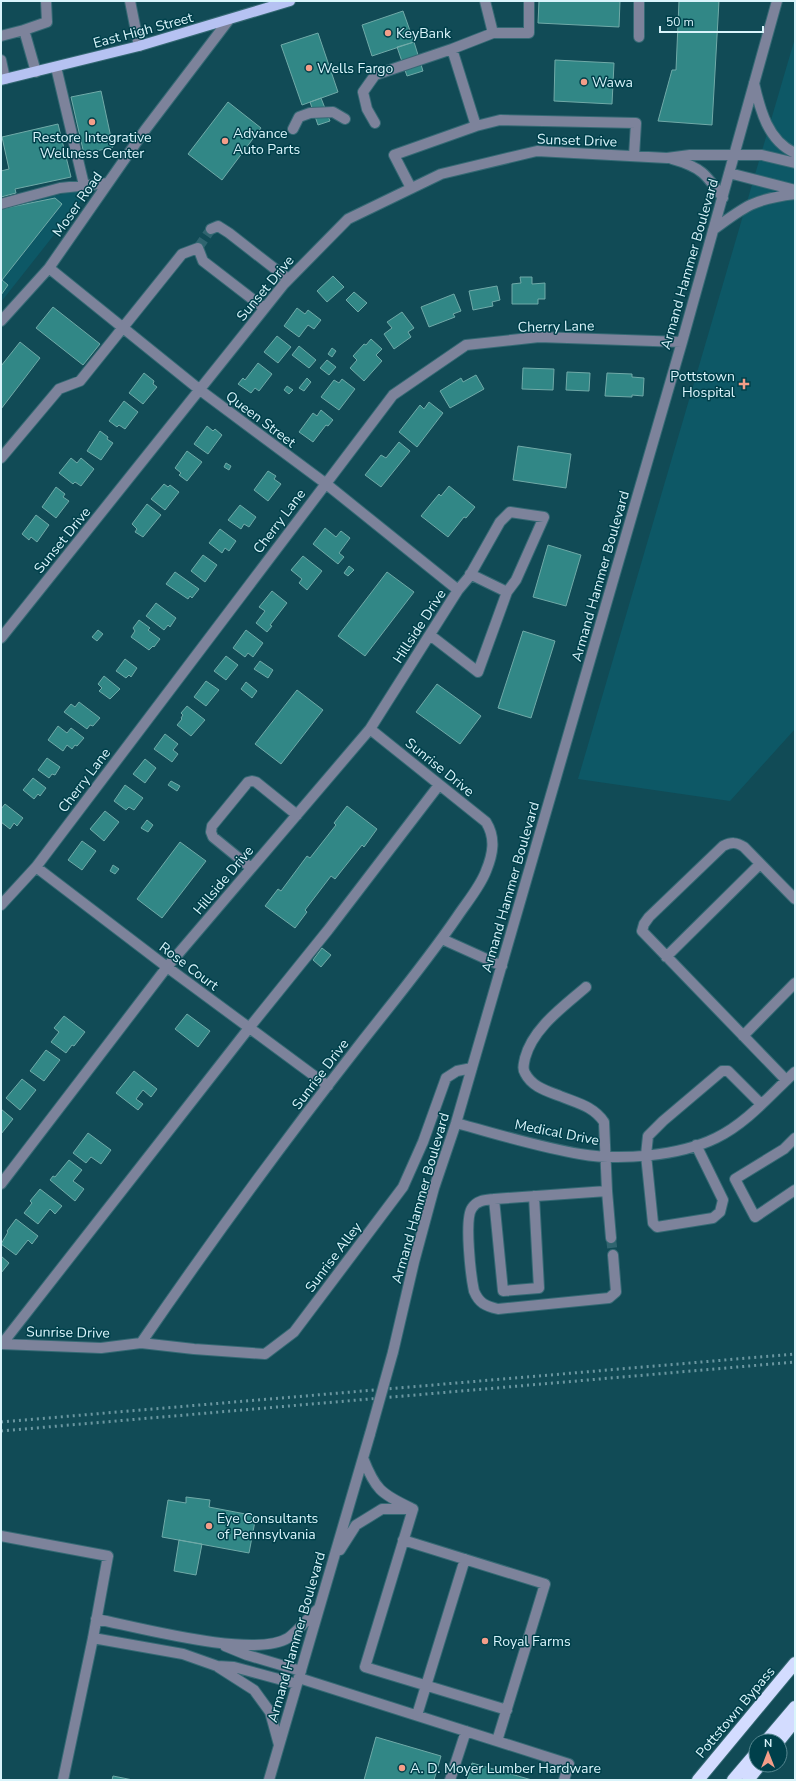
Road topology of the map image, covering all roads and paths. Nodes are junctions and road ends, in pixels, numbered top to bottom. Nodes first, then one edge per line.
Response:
1 (46, 1) edge
2 (130, 1) edge
3 (290, 1) edge
4 (485, 1) edge
5 (529, 1) edge
6 (639, 1) edge
7 (777, 1) edge
8 (228, 21) junction
9 (24, 30) junction
10 (493, 33) junction
11 (1, 36) edge
12 (639, 37) dead end
13 (139, 46) junction
14 (452, 49) junction
15 (1, 60) edge
16 (56, 67) junction
17 (36, 72) junction
18 (3, 80) edge
19 (754, 81) junction
20 (346, 119) dead end
21 (375, 123) dead end
22 (476, 126) junction
23 (293, 129) dead end
24 (795, 153) edge
25 (734, 155) junction
26 (634, 156) junction
27 (667, 158) junction
28 (795, 163) edge
29 (729, 173) junction
30 (108, 183) junction
31 (84, 185) junction
32 (411, 188) junction
33 (795, 190) edge
34 (795, 194) edge
35 (723, 198) junction
36 (1, 204) edge
37 (211, 229) dead end
38 (714, 230) junction
39 (49, 268) junction
40 (288, 279) junction
41 (264, 308) junction
42 (1, 322) edge
43 (123, 328) junction
44 (682, 342) junction
45 (200, 390) junction
46 (1, 458) edge
47 (325, 483) junction
48 (470, 574) junction
49 (458, 590) junction
50 (507, 592) junction
51 (430, 635) junction
52 (1, 638) edge
53 (370, 729) junction
54 (439, 785) junction
55 (297, 815) junction
56 (760, 864) junction
57 (36, 867) junction
58 (251, 868) junction
59 (795, 899) edge
60 (1, 905) edge
61 (442, 939) junction
62 (666, 957) junction
63 (502, 966) junction
64 (167, 968) junction
65 (795, 983) edge
66 (586, 987) dead end
67 (249, 1028) junction
68 (743, 1036) junction
69 (472, 1068) junction
70 (795, 1072) edge
71 (786, 1080) junction
72 (328, 1086) junction
73 (761, 1104) junction
74 (456, 1123) junction
75 (795, 1138) edge
76 (696, 1145) junction
77 (604, 1156) junction
78 (646, 1156) junction
79 (1, 1184) edge
80 (795, 1190) edge
81 (606, 1191) junction
82 (534, 1196) junction
83 (494, 1199) junction
84 (611, 1238) tunnel mouth
85 (613, 1255) tunnel mouth
86 (141, 1343) junction
87 (2, 1344) edge
88 (363, 1458) junction
89 (413, 1509) junction
90 (1, 1536) edge
91 (403, 1540) junction
92 (464, 1559) junction
93 (333, 1560) junction
94 (320, 1607) junction
95 (96, 1619) junction
96 (93, 1638) junction
97 (221, 1644) junction
98 (795, 1663) edge
99 (217, 1666) junction
100 (299, 1678) junction
101 (426, 1686) junction
102 (795, 1707) edge
103 (506, 1710) junction
104 (417, 1716) junction
105 (795, 1721) edge
106 (466, 1731) junction
107 (773, 1733) edge
108 (785, 1733) edge
109 (497, 1741) junction
110 (279, 1745) junction
111 (748, 1762) edge
112 (63, 1780) edge
113 (269, 1780) edge
114 (450, 1780) edge
115 (564, 1780) edge
116 (698, 1780) edge
117 (733, 1780) edge

1 - 9 street
2 - 13 street
3 - 8 main road, East High Street
4 - 10 street
5 - 10 street
6 - 12 street
7 - 19 street, Armand Hammer Boulevard
8 - 13 main road, East High Street
8 - 30 street, Moser Road
9 - 11 street
9 - 17 street
10 - 14 street
13 - 16 main road, East High Street
14 - 21 street
14 - 22 street
15 - 18 street
16 - 17 main road, East High Street
16 - 31 street
17 - 18 main road, East High Street
19 - 24 street
19 - 25 street, Armand Hammer Boulevard
20 - 23 street
22 - 26 street
22 - 32 street
25 - 27 street, Sunset Drive
25 - 28 street, Sunset Drive
25 - 29 street, Armand Hammer Boulevard
26 - 27 street, Sunset Drive
26 - 32 street, Sunset Drive
27 - 35 street, Sunset Drive
29 - 33 street
29 - 35 street, Armand Hammer Boulevard
30 - 31 street
30 - 39 street, Moser Road
31 - 36 street
32 - 40 street, Sunset Drive
34 - 38 street
35 - 38 street, Armand Hammer Boulevard
37 - 40 street
38 - 44 street, Armand Hammer Boulevard
39 - 42 street, Moser Road
39 - 43 street, Queen Street
40 - 41 street, Sunset Drive
41 - 43 street
41 - 45 street, Sunset Drive
43 - 45 street, Queen Street
43 - 46 street
44 - 47 street, Cherry Lane
44 - 63 street, Armand Hammer Boulevard
45 - 47 street, Queen Street
45 - 52 street, Sunset Drive
47 - 49 street, Queen Street
47 - 57 street, Cherry Lane
48 - 49 street, Hillside Drive
48 - 50 street
48 - 50 street, Hillside Drive
49 - 51 street, Hillside Drive
50 - 51 street
51 - 53 street, Hillside Drive
53 - 54 street, Sunrise Drive
53 - 55 street, Hillside Drive
54 - 61 street, Sunrise Drive
54 - 67 street
55 - 58 street, Hillside Drive
55 - 58 street
56 - 59 street
56 - 62 street
56 - 62 street
57 - 60 street, Cherry Lane
57 - 64 street, Rose Court
58 - 64 street, Hillside Drive
61 - 63 street
61 - 72 street, Sunrise Drive
62 - 68 street
63 - 69 street, Armand Hammer Boulevard
64 - 67 street, Rose Court
64 - 79 street, Hillside Drive
65 - 68 street
66 - 77 street
67 - 72 street, Rose Court
67 - 87 street
68 - 71 street
69 - 74 street, Armand Hammer Boulevard
69 - 86 street, Sunrise Alley
70 - 71 street, Medical Drive
71 - 73 street, Medical Drive
72 - 86 street, Sunrise Drive
73 - 76 street, Medical Drive
73 - 78 street
74 - 77 street, Medical Drive
74 - 88 street, Armand Hammer Boulevard, bridge
75 - 80 street
76 - 78 street, Medical Drive
76 - 78 street
77 - 78 street, Medical Drive
77 - 81 street
81 - 82 street
81 - 84 street
82 - 83 street
82 - 83 street
83 - 85 street
86 - 87 street, Sunrise Drive
88 - 89 street
88 - 93 street, Armand Hammer Boulevard
89 - 91 street
89 - 93 street
90 - 95 street
91 - 92 street
91 - 101 street
92 - 101 street
92 - 103 street
93 - 94 street, Armand Hammer Boulevard
94 - 97 street
94 - 100 street, Armand Hammer Boulevard
95 - 96 street
95 - 97 street
96 - 99 street
96 - 112 street
97 - 100 street
98 - 116 highway, Pottstown Bypass
99 - 100 street
99 - 110 street
100 - 104 street
100 - 110 street, Armand Hammer Boulevard
101 - 103 street
101 - 104 street
102 - 107 highway
103 - 109 street
104 - 106 street
105 - 108 highway
106 - 109 street
106 - 114 street
109 - 115 street
110 - 113 street, Armand Hammer Boulevard
111 - 117 highway

